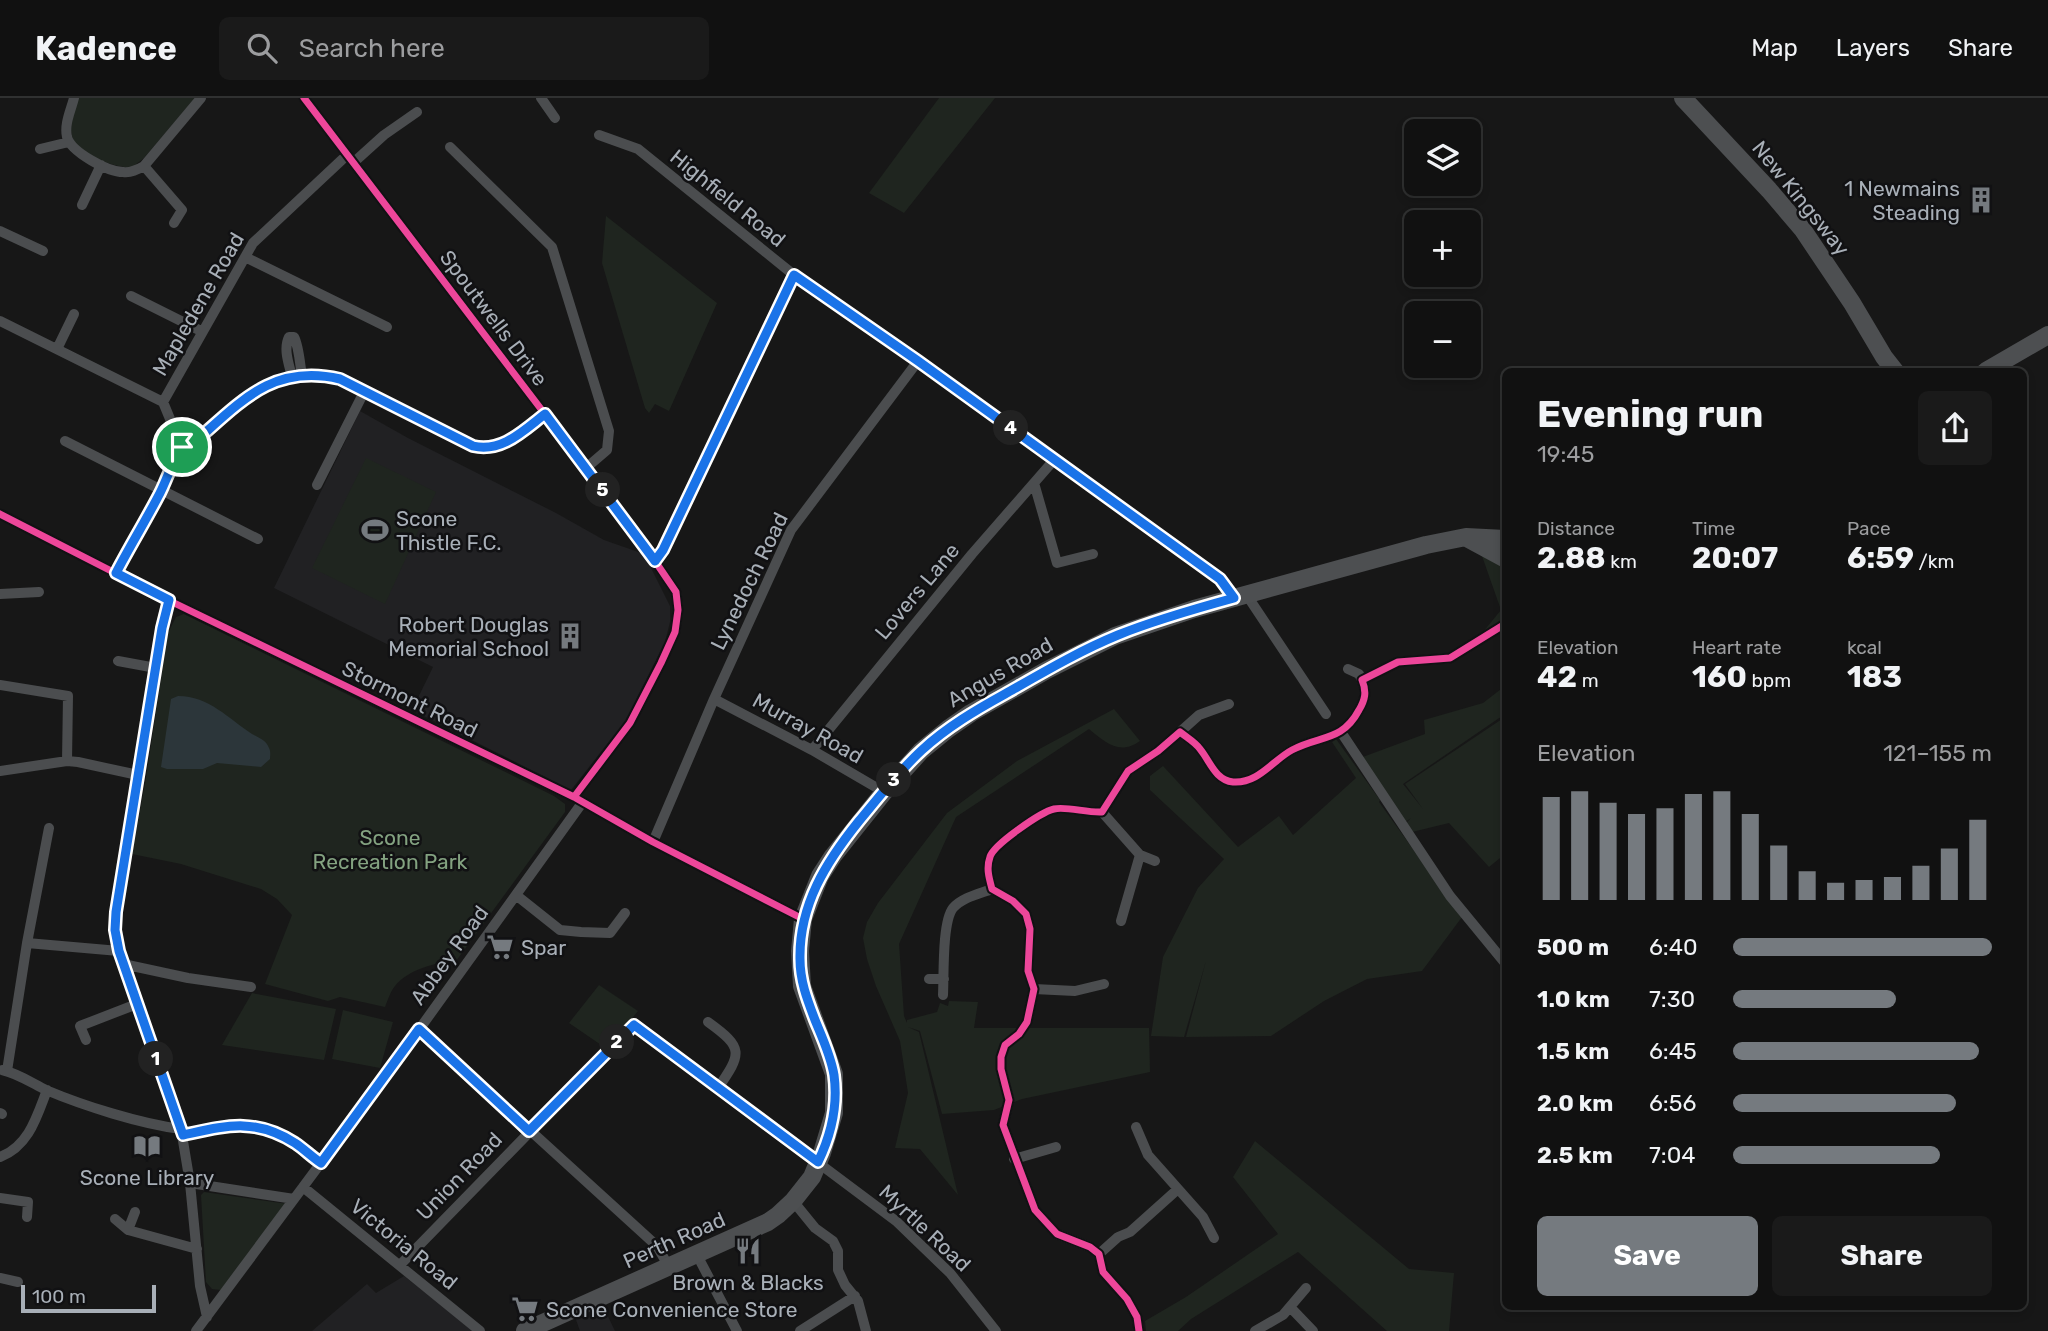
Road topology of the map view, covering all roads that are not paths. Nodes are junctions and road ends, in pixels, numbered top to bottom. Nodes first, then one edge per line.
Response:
1 (74, 98) edge
2 (201, 98) edge
3 (304, 98) edge
4 (541, 98) edge
5 (1683, 98) edge
6 (417, 112) dead end
7 (555, 118) dead end
8 (599, 135) dead end
9 (69, 142) junction
10 (450, 147) dead end
11 (40, 149) dead end
12 (350, 159) junction
13 (101, 165) junction
14 (144, 166) junction
15 (82, 205) dead end
16 (174, 223) dead end
17 (0, 231) edge
18 (43, 251) dead end
19 (245, 257) junction
20 (794, 275) junction
21 (131, 296) dead end
22 (74, 314) dead end
23 (0, 321) edge
24 (387, 327) dead end
25 (201, 331) junction
26 (2048, 335) edge
27 (57, 349) junction
28 (918, 361) junction
29 (1893, 368) edge
30 (1991, 368) edge
31 (364, 392) junction
32 (163, 401) junction
33 (545, 414) junction
34 (65, 441) dead end
35 (182, 447) junction
36 (1054, 460) junction
37 (586, 468) junction
38 (1034, 483) junction
39 (317, 485) dead end
40 (161, 491) junction
41 (0, 514) edge
42 (258, 539) dead end
43 (1502, 548) edge
44 (1093, 554) dead end
45 (655, 561) junction
46 (116, 573) junction
47 (39, 592) dead end
48 (0, 594) edge
49 (1240, 596) junction
50 (169, 600) junction
51 (1502, 626) edge
52 (118, 661) dead end
53 (156, 668) junction
54 (1348, 669) dead end
55 (1362, 680) junction
56 (0, 685) edge
57 (714, 699) junction
58 (1229, 704) dead end
59 (1326, 714) dead end
60 (1180, 732) junction
61 (1341, 733) junction
62 (812, 750) junction
63 (67, 761) junction
64 (0, 771) edge
65 (138, 775) junction
66 (884, 792) junction
67 (578, 800) junction
68 (1102, 813) junction
69 (49, 828) dead end
70 (653, 842) junction
71 (1140, 855) junction
72 (1155, 861) dead end
73 (992, 889) junction
74 (516, 895) junction
75 (625, 913) dead end
76 (803, 919) junction
77 (1121, 921) dead end
78 (27, 943) junction
79 (119, 951) junction
80 (1502, 959) edge
81 (123, 964) junction
82 (929, 979) dead end
83 (944, 979) junction
84 (1104, 984) dead end
85 (251, 987) dead end
86 (1034, 989) junction
87 (943, 995) dead end
88 (137, 1004) junction
89 (708, 1023) dead end
90 (634, 1025) joint
91 (419, 1029) junction
92 (86, 1040) dead end
93 (3, 1070) edge
94 (718, 1088) junction
95 (47, 1090) junction
96 (1136, 1127) dead end
97 (529, 1131) junction
98 (182, 1132) junction
99 (1056, 1147) dead end
100 (0, 1157) edge
101 (1014, 1159) junction
102 (818, 1162) junction
103 (321, 1163) junction
104 (190, 1183) junction
105 (303, 1187) junction
106 (1178, 1189) junction
107 (0, 1198) edge
108 (294, 1199) junction
109 (793, 1201) junction
110 (135, 1212) dead end
111 (27, 1217) dead end
112 (115, 1219) dead end
113 (128, 1230) junction
114 (1214, 1238) dead end
115 (197, 1249) junction
116 (1099, 1254) junction
117 (697, 1255) junction
118 (400, 1265) junction
119 (669, 1267) junction
120 (0, 1278) edge
121 (18, 1282) dead end
122 (200, 1286) junction
123 (1306, 1288) dead end
124 (222, 1295) junction
125 (855, 1296) junction
126 (1290, 1307) junction
127 (207, 1317) junction
128 (196, 1331) edge
129 (481, 1331) edge
130 (525, 1331) edge
131 (737, 1331) edge
132 (800, 1331) edge
133 (866, 1331) edge
134 (996, 1331) edge
135 (1139, 1331) edge
136 (1255, 1331) edge
137 (1313, 1331) edge

1 - 9 street
2 - 14 street
3 - 12 street, Spoutwells Drive
4 - 7 street
5 - 29 main road, New Kingsway
6 - 12 street
8 - 20 street, Highfield Road
9 - 11 street
9 - 13 street
10 - 37 street
12 - 19 street, Mapledene Road
12 - 33 street, Spoutwells Drive
13 - 14 street
13 - 15 street
14 - 16 street
17 - 18 street
19 - 24 street
19 - 25 street, Mapledene Road
20 - 28 street, Highfield Road
20 - 45 street
21 - 25 street
22 - 27 street
23 - 27 street
25 - 32 street, Mapledene Road
26 - 30 main road
27 - 32 street
28 - 36 street, Highfield Road
28 - 57 street, Lynedoch Road
31 - 33 street
31 - 35 street
31 - 39 street
32 - 35 street, Mapledene Road
33 - 37 street, Spoutwells Drive
34 - 40 street
35 - 40 street
36 - 38 street, Lovers Lane
36 - 49 street, Highfield Road
37 - 45 street, Spoutwells Drive
38 - 44 street
38 - 62 street, Lovers Lane
40 - 42 street
40 - 46 street
41 - 46 street, Stormont Road
43 - 49 main road, Angus Road
45 - 67 street, Abbey Road
46 - 50 street, Stormont Road
47 - 48 street
49 - 59 street, Highfield Road
49 - 66 main road, Angus Road
50 - 53 street
50 - 67 street, Stormont Road
51 - 55 street
52 - 53 street
53 - 65 street
54 - 55 street
55 - 61 street
56 - 63 street
57 - 62 street, Murray Road
57 - 70 street, Lynedoch Road
58 - 60 street
60 - 61 street
60 - 68 street
61 - 80 street
62 - 66 street, Murray Road
63 - 64 street
63 - 65 street
65 - 79 street
66 - 76 main road, Angus Road
67 - 70 street, Stormont Road
67 - 74 street, Abbey Road
68 - 71 street
68 - 73 street
69 - 78 street
70 - 76 street, Stormont Road
71 - 72 street
71 - 77 street
73 - 83 street
73 - 86 street
74 - 75 street
74 - 91 street, Abbey Road
76 - 102 main road, Angus Road
78 - 79 street
78 - 93 street
79 - 81 street
81 - 85 street
81 - 88 street
82 - 83 street
83 - 87 street
84 - 86 street
86 - 101 street
88 - 92 street
88 - 98 street
89 - 94 street
90 - 94 street, Myrtle Road
90 - 97 street, Union Road
91 - 97 street
91 - 103 street, Abbey Road
93 - 95 street
94 - 102 street, Myrtle Road
95 - 98 street
95 - 100 street
96 - 106 street
97 - 118 street, Union Road
97 - 119 street
98 - 103 street
98 - 104 street
99 - 101 street
101 - 116 street
102 - 109 main road, Perth Road
102 - 134 street, Myrtle Road
103 - 105 street, Abbey Road
104 - 108 street
104 - 115 street
105 - 108 street, Abbey Road
105 - 118 street, Victoria Road
106 - 114 street
106 - 116 street
107 - 111 street
108 - 124 street, Abbey Road
109 - 117 main road, Perth Road
109 - 125 street
110 - 113 street
112 - 113 street
113 - 115 street
115 - 122 street
116 - 135 street
117 - 119 main road, Perth Road
117 - 131 street
118 - 129 street, Victoria Road
119 - 130 main road, Perth Road
120 - 121 street
122 - 124 street
122 - 127 street
123 - 126 street
124 - 127 street, Abbey Road
125 - 132 street
125 - 133 street
126 - 136 street
126 - 137 street
127 - 128 street, Abbey Road

